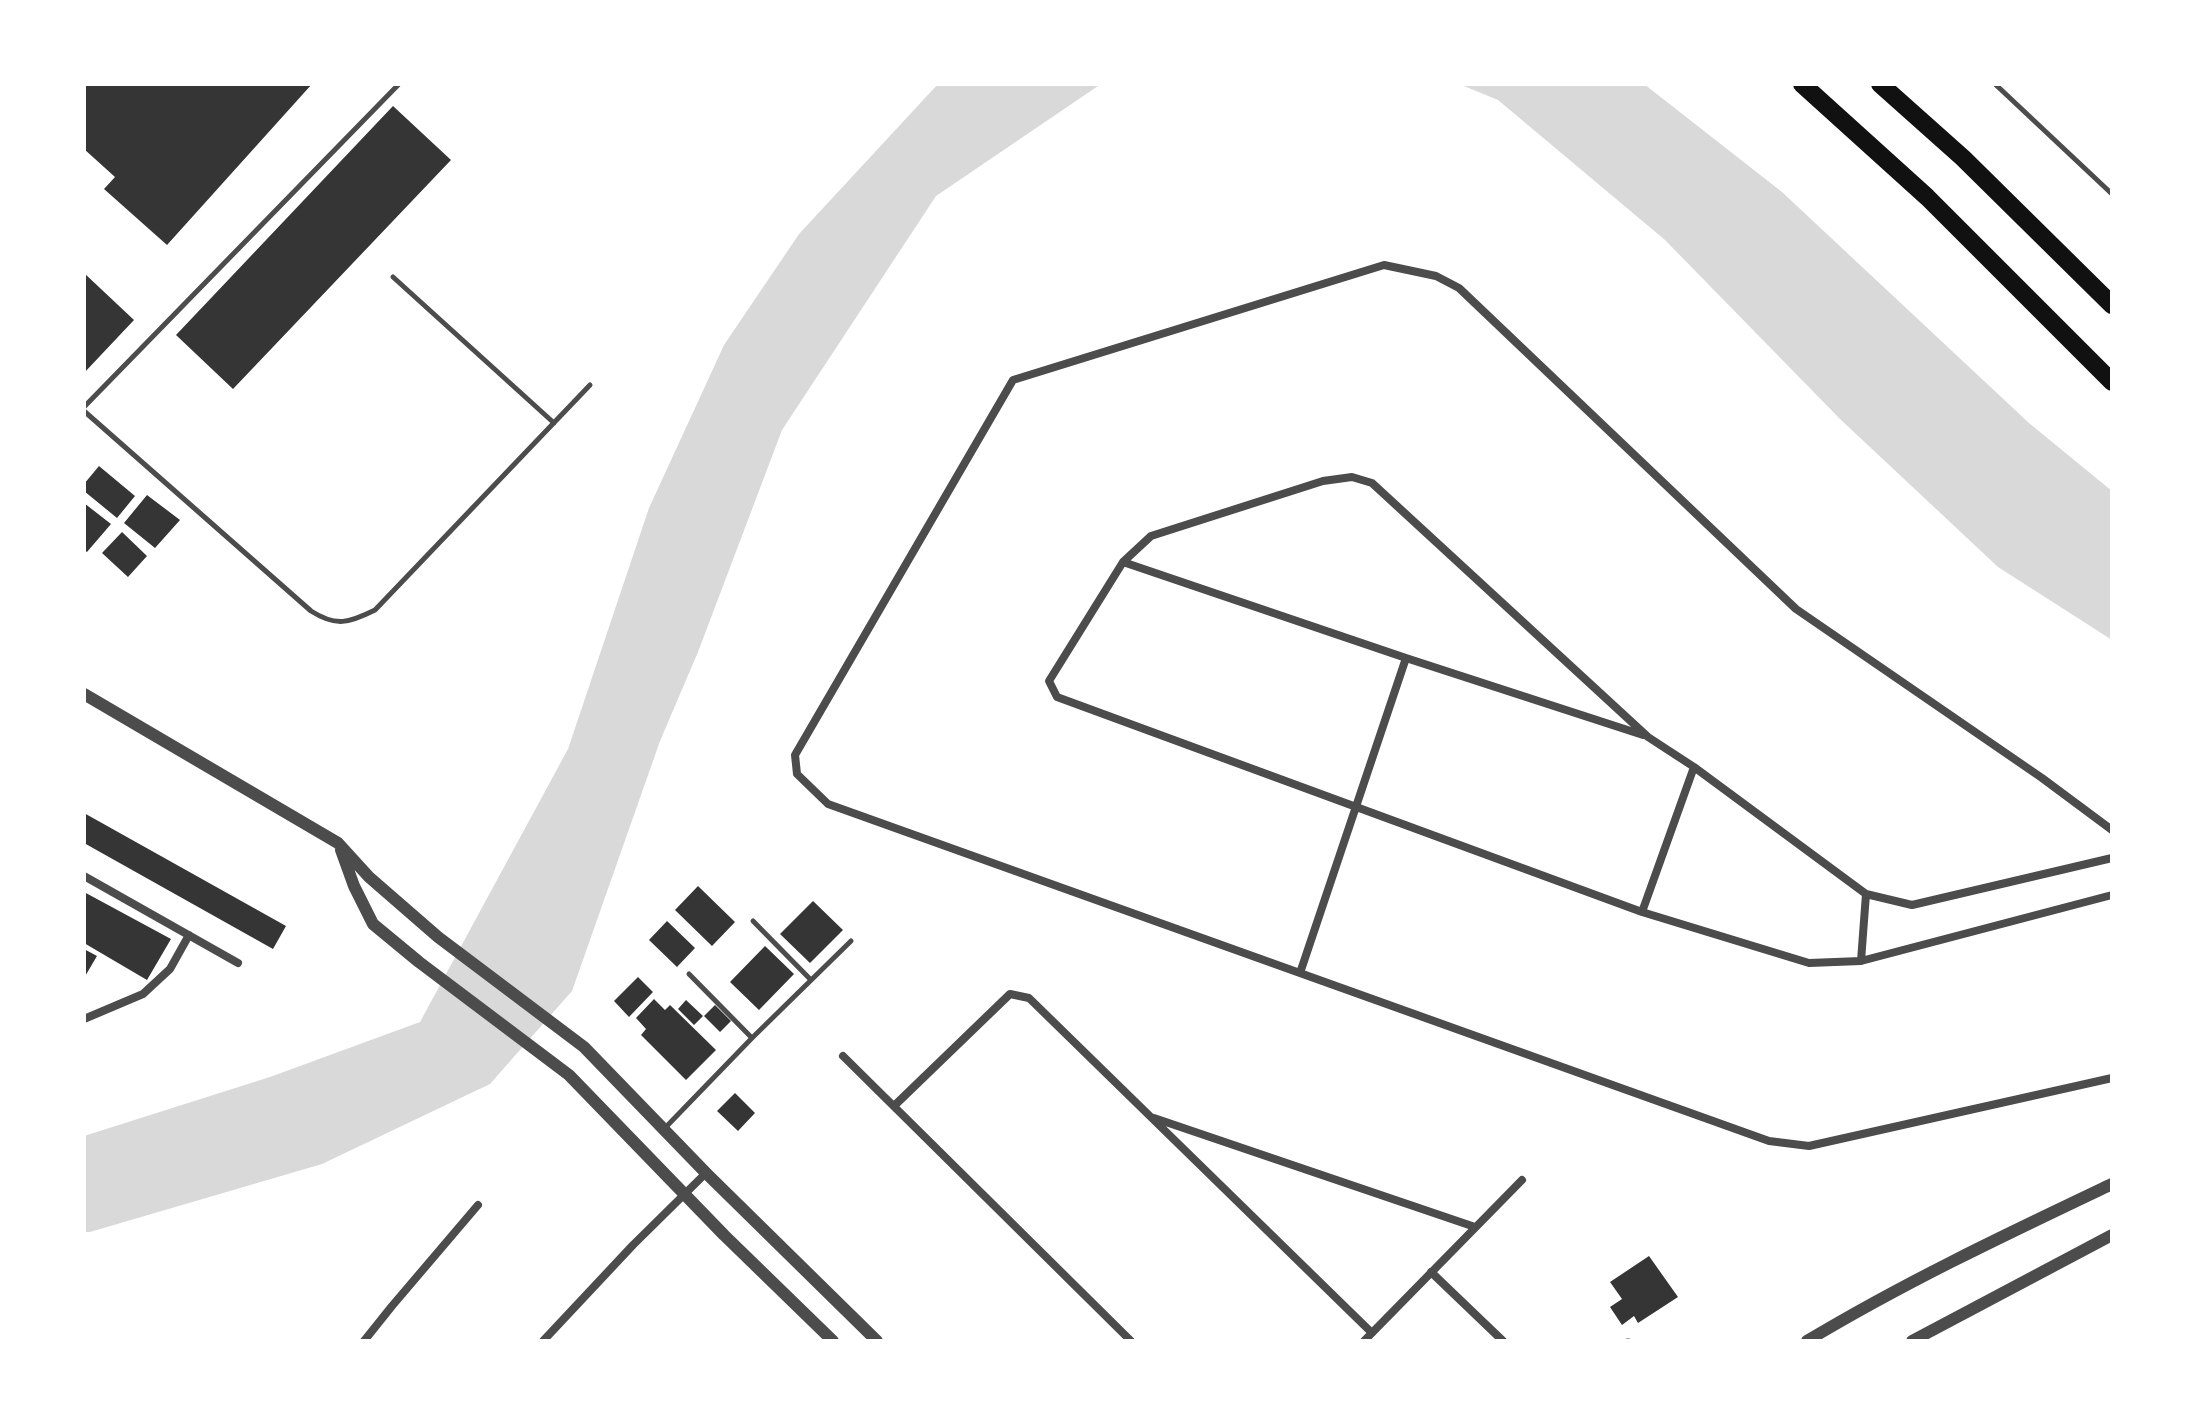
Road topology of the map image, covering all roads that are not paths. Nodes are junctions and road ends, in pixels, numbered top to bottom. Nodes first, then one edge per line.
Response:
1 (399, 84) edge
2 (1802, 84) edge
3 (1880, 84) edge
4 (1995, 84) edge
5 (2112, 194) edge
6 (393, 277) dead end
7 (2112, 305) edge
8 (2112, 382) edge
9 (590, 385) dead end
10 (84, 409) edge
11 (554, 423) junction
12 (1123, 562) junction
13 (1406, 658) junction
14 (84, 694) edge
15 (1648, 737) junction
16 (1694, 767) junction
17 (1357, 808) junction
18 (2112, 830) edge
19 (338, 843) junction
20 (2112, 858) edge
21 (84, 876) edge
22 (1866, 894) junction
23 (2112, 895) edge
24 (1642, 912) junction
25 (753, 921) dead end
26 (189, 935) junction
27 (851, 941) dead end
28 (1861, 961) junction
29 (238, 963) dead end
30 (1300, 973) junction
31 (689, 974) dead end
32 (811, 980) junction
33 (85, 1018) edge
34 (752, 1038) junction
35 (843, 1056) dead end
36 (2112, 1078) edge
37 (894, 1106) junction
38 (1150, 1117) junction
39 (664, 1129) junction
40 (706, 1173) junction
41 (1522, 1180) dead end
42 (2112, 1184) edge
43 (685, 1195) junction
44 (478, 1205) dead end
45 (1475, 1227) junction
46 (2112, 1235) edge
47 (1431, 1272) junction
48 (1372, 1333) junction
49 (364, 1341) edge
50 (543, 1341) edge
51 (833, 1341) edge
52 (877, 1341) edge
53 (1131, 1341) edge
54 (1364, 1341) edge
55 (1503, 1341) edge
56 (1807, 1341) edge
57 (1912, 1341) edge

1 - 10 lane
2 - 8 highway
3 - 7 highway
4 - 5 lane
6 - 11 lane
9 - 11 lane
10 - 11 lane
12 - 13 street
12 - 15 street
12 - 17 street
13 - 15 street
13 - 17 street
14 - 19 street
15 - 16 street
16 - 22 street
16 - 24 street
17 - 24 street
17 - 30 street
18 - 30 street
19 - 39 street
19 - 43 street
20 - 22 street
21 - 26 street
22 - 28 street
23 - 28 street
24 - 28 street
25 - 32 lane
26 - 29 street
26 - 33 street
27 - 32 lane
30 - 36 street
31 - 34 lane
32 - 34 lane
34 - 39 lane
35 - 37 street
37 - 38 street
37 - 53 street
38 - 45 street
38 - 48 street
39 - 40 street
40 - 43 street
40 - 52 street
41 - 45 street
42 - 56 street
43 - 50 street
43 - 51 street
44 - 49 street
45 - 47 street
46 - 57 street
47 - 48 street
47 - 55 street
48 - 54 street

